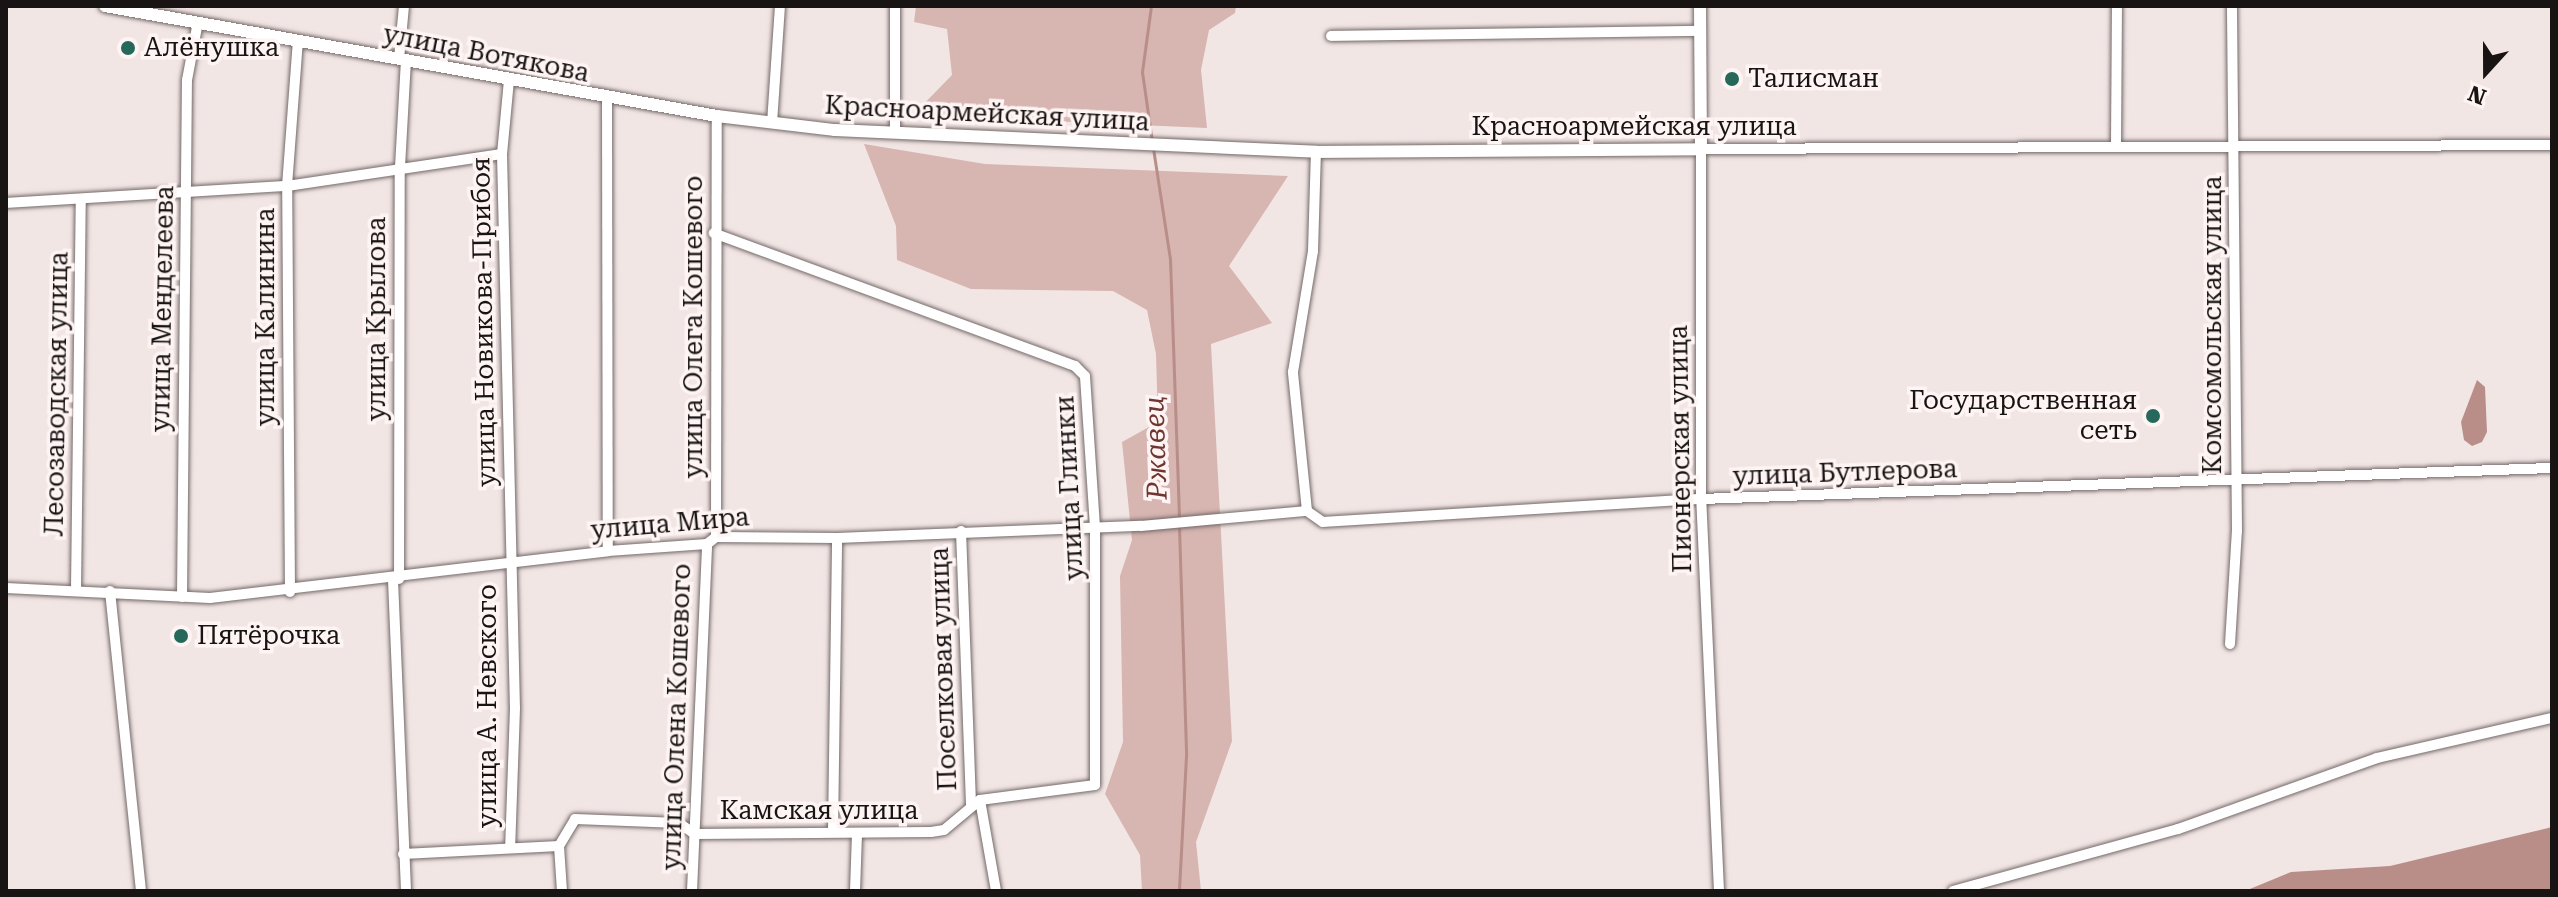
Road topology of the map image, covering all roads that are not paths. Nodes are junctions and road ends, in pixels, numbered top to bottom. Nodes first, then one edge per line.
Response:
1 (105, 6) edge
2 (404, 6) edge
3 (780, 6) edge
4 (895, 6) edge
5 (1700, 6) edge
6 (2117, 6) edge
7 (2232, 6) edge
8 (198, 22) junction
9 (1700, 31) junction
10 (1331, 36) dead end
11 (298, 41) junction
12 (402, 60) junction
13 (509, 80) junction
14 (607, 100) junction
15 (717, 116) junction
16 (772, 123) junction
17 (895, 133) junction
18 (2116, 145) junction
19 (2552, 145) edge
20 (2236, 146) junction
21 (1701, 149) junction
22 (1316, 152) junction
23 (502, 154) junction
24 (400, 167) junction
25 (287, 186) junction
26 (186, 192) junction
27 (81, 199) junction
28 (6, 203) edge
29 (714, 233) junction
30 (2552, 468) edge
31 (2233, 482) junction
32 (1701, 499) junction
33 (1307, 511) junction
34 (1095, 527) junction
35 (961, 531) junction
36 (837, 538) junction
37 (712, 540) junction
38 (608, 551) junction
39 (510, 564) junction
40 (396, 579) junction
41 (6, 588) edge
42 (76, 590) junction
43 (110, 591) junction
44 (290, 592) junction
45 (182, 597) junction
46 (2230, 644) dead end
47 (2552, 718) edge
48 (976, 802) junction
49 (833, 832) junction
50 (695, 834) junction
51 (857, 834) junction
52 (559, 846) junction
53 (510, 848) junction
54 (403, 854) junction
55 (141, 891) edge
56 (406, 891) edge
57 (562, 891) edge
58 (692, 891) edge
59 (855, 891) edge
60 (996, 891) edge
61 (1719, 891) edge
62 (1953, 891) edge

1 - 8 street, улица Вотякова
2 - 12 street, улица Крылова
3 - 16 street
4 - 17 street
5 - 9 street, Пионерская улица
6 - 18 street
7 - 20 street, Комсомольская улица
8 - 11 street, улица Вотякова
8 - 26 street, улица Менделеева
9 - 10 street
9 - 21 street, Пионерская улица
11 - 12 street, улица Вотякова
11 - 25 street, улица Калинина
12 - 13 street, улица Вотякова
12 - 24 street, улица Крылова
13 - 14 street, улица Вотякова
13 - 23 street, улица Новикова-Прибоя
14 - 15 street, улица Вотякова
14 - 38 street
15 - 16 street, Красноармейская улица
15 - 29 street, улица Олега Кошевого
16 - 17 street, Красноармейская улица
17 - 22 street, Красноармейская улица
18 - 20 street, Красноармейская улица
18 - 21 street, Красноармейская улица
19 - 20 street, Красноармейская улица
20 - 31 street, Комсомольская улица
21 - 22 street, Красноармейская улица
21 - 32 street, Пионерская улица
22 - 33 street
23 - 24 street
23 - 39 street, улица Новикова-Прибоя
24 - 25 street
24 - 40 street, улица Крылова
25 - 26 street
25 - 44 street, улица Калинина
26 - 27 street
26 - 45 street, улица Менделеева
27 - 28 street
27 - 42 street, Лесозаводская улица
29 - 34 street, улица Глинки
29 - 37 street, улица Олега Кошевого
30 - 31 street, улица Бутлерова
31 - 32 street, улица Бутлерова
31 - 46 street, Комсомольская улица
32 - 33 street, улица Бутлерова
32 - 61 street, Пионерская улица
33 - 34 street, улица Бутлерова
34 - 35 street, улица Мира
34 - 48 street, улица Глинки
35 - 36 street, улица Мира
35 - 48 street, Поселковая улица
36 - 37 street, улица Мира
36 - 49 street
37 - 38 street, улица Мира
37 - 50 street, улица Олена Кошевого
38 - 39 street, улица Мира
39 - 40 street, улица Мира
39 - 53 street, улица А. Невского
40 - 44 street, улица Мира
40 - 54 street
41 - 42 street, улица Мира
42 - 43 street, улица Мира
43 - 45 street, улица Мира
43 - 55 street
44 - 45 street, улица Мира
47 - 62 street
48 - 51 street, Камская улица
48 - 60 street, Поселковая улица
49 - 50 street, Камская улица
49 - 51 street, Камская улица
50 - 52 street, Камская улица
50 - 58 street, улица Олена Кошевого
51 - 59 street
52 - 53 street
52 - 57 street
53 - 54 street
54 - 56 street

